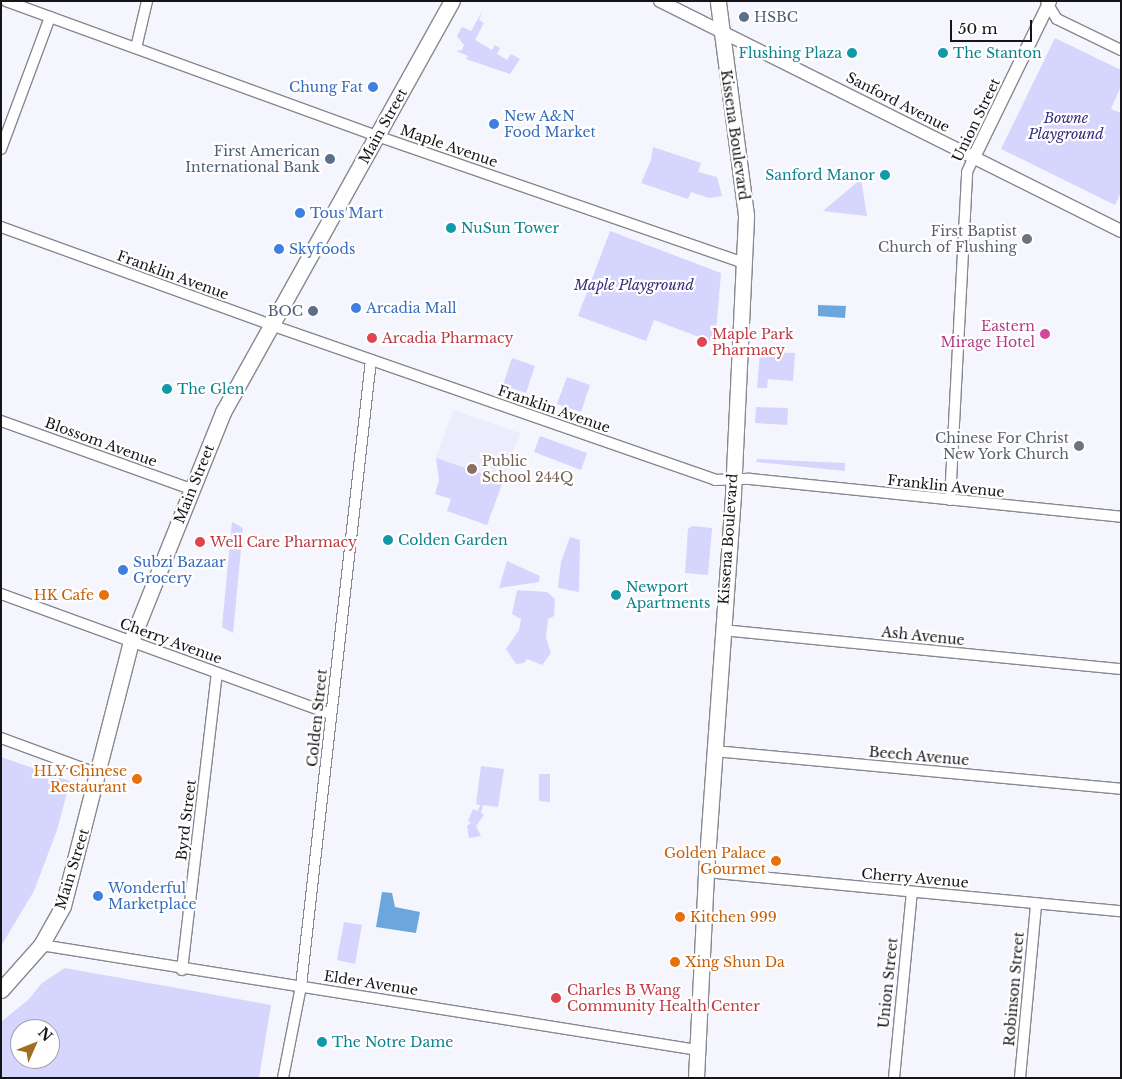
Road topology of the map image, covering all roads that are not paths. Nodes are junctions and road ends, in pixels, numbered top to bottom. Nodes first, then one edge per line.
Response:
1 (6, 1) edge
2 (147, 1) edge
3 (452, 1) edge
4 (660, 1) edge
5 (718, 1) edge
6 (1048, 3) edge
7 (50, 18) junction
8 (721, 31) junction
9 (136, 48) junction
10 (1121, 50) edge
11 (377, 136) junction
12 (4, 137) edge
13 (1, 149) edge
14 (974, 157) junction
15 (1, 227) edge
16 (1121, 231) edge
17 (744, 263) junction
18 (272, 325) junction
19 (371, 360) junction
20 (1, 420) edge
21 (733, 479) junction
22 (192, 489) junction
23 (950, 500) junction
24 (1121, 517) edge
25 (1, 594) edge
26 (722, 630) junction
27 (131, 642) junction
28 (1121, 669) edge
29 (218, 673) junction
30 (331, 714) junction
31 (1, 738) edge
32 (714, 750) junction
33 (99, 774) junction
34 (1121, 789) edge
35 (706, 872) junction
36 (912, 892) junction
37 (1036, 904) junction
38 (1121, 911) edge
39 (41, 945) junction
40 (182, 970) junction
41 (301, 986) junction
42 (1, 990) edge
43 (697, 1050) junction
44 (283, 1078) edge
45 (696, 1078) edge
46 (894, 1078) edge
47 (1020, 1078) edge

1 - 7 street, Maple Avenue
2 - 9 street
3 - 11 main road, Main Street
4 - 8 street, Sanford Avenue
5 - 8 main road, Kissena Boulevard
6 - 10 street
6 - 14 street, Union Street
7 - 9 street, Maple Avenue
7 - 12 street
8 - 14 street, Sanford Avenue
8 - 17 main road, Kissena Boulevard
9 - 11 street, Maple Avenue
11 - 17 street, Maple Avenue
11 - 18 main road, Main Street
12 - 13 street
14 - 16 street, Sanford Avenue
14 - 23 street, Union Street
15 - 18 street, Franklin Avenue
17 - 21 main road, Kissena Boulevard
18 - 19 street, Franklin Avenue
18 - 22 main road, Main Street
19 - 21 street, Franklin Avenue
19 - 30 street, Colden Street
20 - 22 street, Blossom Avenue
21 - 23 street, Franklin Avenue
21 - 26 main road, Kissena Boulevard
22 - 27 main road, Main Street
23 - 24 street, Franklin Avenue
25 - 27 street, Cherry Avenue
26 - 28 street, Ash Avenue
26 - 32 main road, Kissena Boulevard
27 - 29 street, Cherry Avenue
27 - 33 main road, Main Street
29 - 30 street, Cherry Avenue
29 - 40 street, Byrd Street
30 - 41 street, Colden Street
31 - 33 street
32 - 34 street, Beech Avenue
32 - 35 main road, Kissena Boulevard
33 - 39 main road, Main Street
35 - 36 street, Cherry Avenue
35 - 43 main road, Kissena Boulevard
36 - 37 street, Cherry Avenue
36 - 46 street, Union Street
37 - 38 street, Cherry Avenue
37 - 47 street, Robinson Street
39 - 40 street, Elder Avenue
39 - 42 main road, Main Street
40 - 41 street, Elder Avenue
41 - 43 street, Elder Avenue
41 - 44 street, Colden Street
43 - 45 main road, Kissena Boulevard

